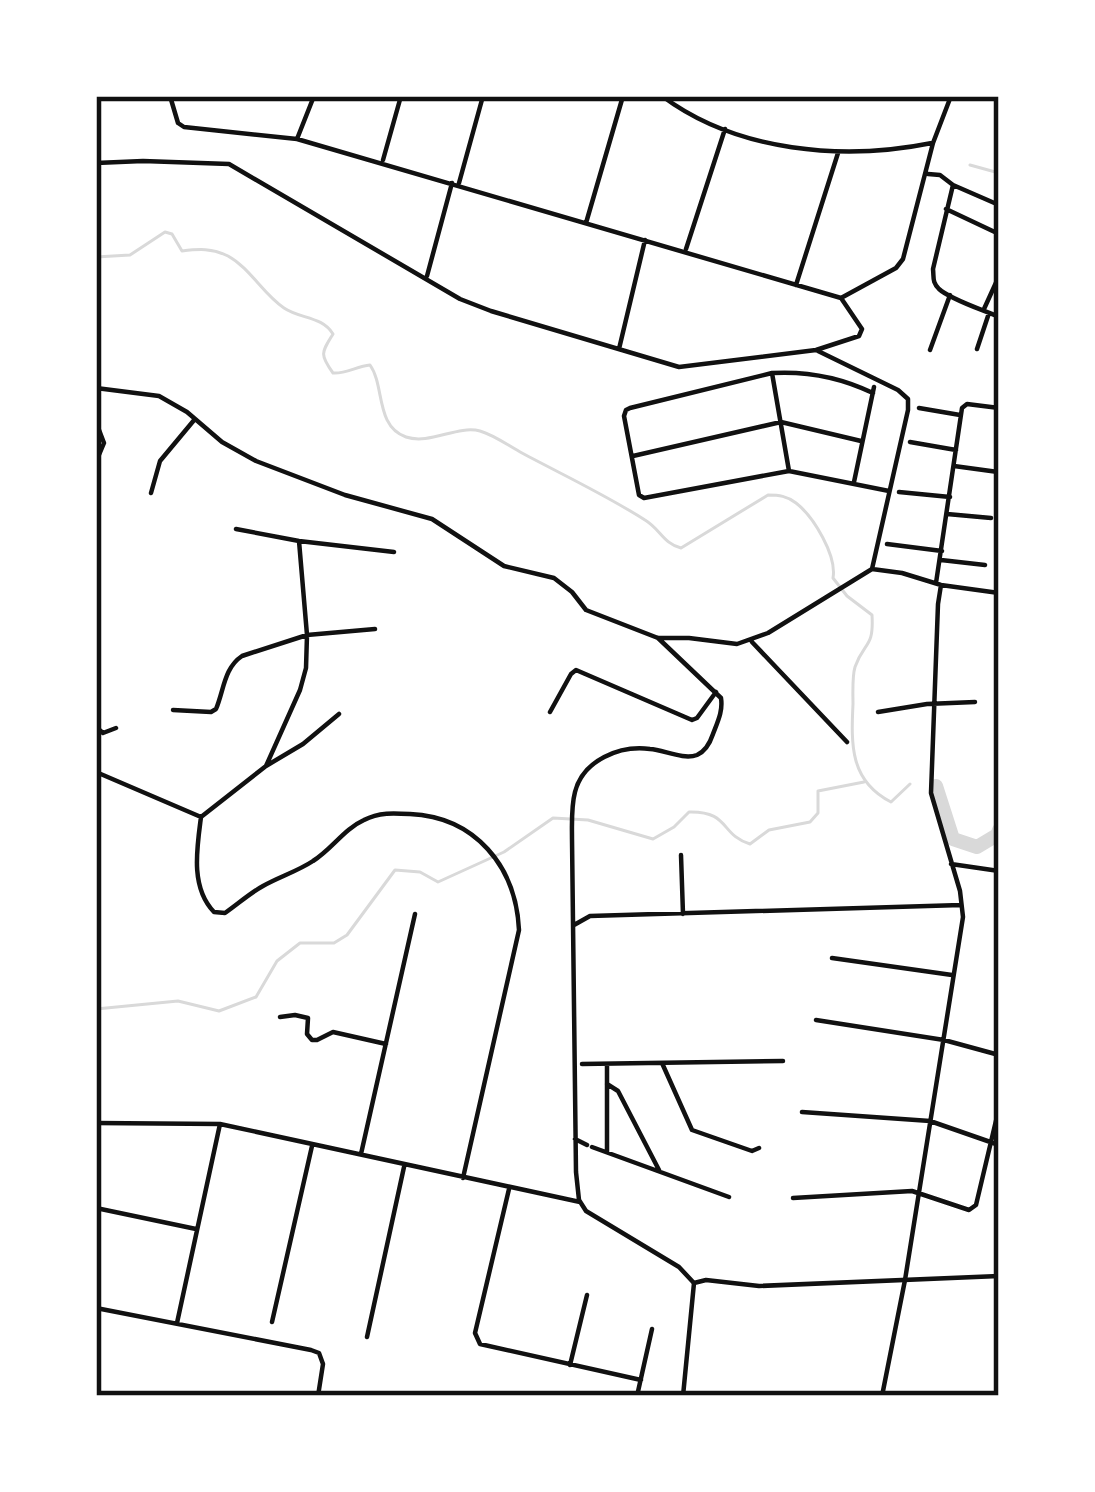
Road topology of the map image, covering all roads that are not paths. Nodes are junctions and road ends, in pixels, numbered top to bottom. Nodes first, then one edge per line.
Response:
1 (170, 96) edge
2 (314, 96) edge
3 (401, 96) edge
4 (483, 96) edge
5 (623, 96) edge
6 (662, 96) edge
7 (951, 96) edge
8 (725, 129) junction
9 (297, 140) junction
10 (934, 143) junction
11 (838, 153) junction
12 (382, 162) junction
13 (96, 163) edge
14 (926, 174) junction
15 (456, 184) junction
16 (952, 189) junction
17 (999, 205) edge
18 (946, 209) junction
19 (586, 223) junction
20 (999, 234) edge
21 (645, 240) junction
22 (685, 252) junction
23 (999, 276) edge
24 (427, 278) junction
25 (796, 286) junction
26 (950, 295) junction
27 (842, 298) junction
28 (986, 311) junction
29 (999, 317) edge
30 (619, 349) junction
31 (977, 349) dead end
32 (816, 350) junction
33 (930, 350) dead end
34 (772, 373) junction
35 (97, 388) edge
36 (96, 402) edge
37 (919, 408) dead end
38 (999, 408) edge
39 (960, 415) junction
40 (195, 419) junction
41 (96, 422) edge
42 (781, 422) junction
43 (861, 441) junction
44 (910, 442) dead end
45 (956, 450) junction
46 (633, 456) junction
47 (96, 462) edge
48 (953, 466) junction
49 (789, 471) junction
50 (998, 472) edge
51 (854, 484) junction
52 (889, 491) junction
53 (898, 492) dead end
54 (151, 494) dead end
55 (950, 497) junction
56 (947, 514) junction
57 (991, 518) dead end
58 (236, 529) dead end
59 (299, 541) junction
60 (887, 544) dead end
61 (942, 551) junction
62 (394, 552) dead end
63 (941, 560) junction
64 (985, 565) dead end
65 (872, 568) junction
66 (939, 584) junction
67 (999, 592) edge
68 (375, 629) dead end
69 (307, 635) junction
70 (658, 638) junction
71 (750, 640) junction
72 (716, 692) junction
73 (975, 702) dead end
74 (934, 703) junction
75 (173, 710) dead end
76 (550, 712) dead end
77 (878, 712) dead end
78 (339, 714) dead end
79 (96, 727) edge
80 (116, 728) dead end
81 (847, 742) dead end
82 (266, 766) junction
83 (96, 772) edge
84 (201, 817) junction
85 (681, 855) dead end
86 (951, 864) junction
87 (999, 871) edge
88 (961, 905) junction
89 (416, 914) dead end
90 (683, 914) junction
91 (572, 926) junction
92 (832, 958) dead end
93 (952, 975) junction
94 (280, 1017) dead end
95 (816, 1020) dead end
96 (944, 1040) junction
97 (386, 1044) junction
98 (999, 1055) edge
99 (783, 1061) dead end
100 (662, 1063) junction
101 (582, 1064) dead end
102 (607, 1064) junction
103 (608, 1084) junction
104 (999, 1108) edge
105 (802, 1112) dead end
106 (930, 1121) junction
107 (96, 1123) edge
108 (220, 1124) junction
109 (575, 1138) junction
110 (312, 1144) junction
111 (995, 1144) edge
112 (759, 1148) dead end
113 (607, 1152) junction
114 (360, 1155) junction
115 (404, 1165) junction
116 (659, 1171) junction
117 (463, 1178) junction
118 (508, 1189) junction
119 (919, 1191) junction
120 (729, 1197) dead end
121 (793, 1198) dead end
122 (580, 1202) junction
123 (96, 1208) edge
124 (197, 1229) junction
125 (999, 1276) edge
126 (905, 1280) junction
127 (694, 1283) junction
128 (587, 1295) dead end
129 (96, 1308) edge
130 (272, 1322) dead end
131 (177, 1323) junction
132 (652, 1329) dead end
133 (367, 1337) dead end
134 (571, 1365) junction
135 (641, 1380) junction
136 (318, 1396) edge
137 (637, 1396) edge
138 (683, 1396) edge
139 (882, 1396) edge

1 - 9 street
2 - 9 street
3 - 12 street
4 - 15 street
5 - 19 street
6 - 8 street
7 - 10 street
8 - 11 street
8 - 22 street
9 - 12 street
10 - 11 street
10 - 14 street
11 - 25 street
12 - 15 street
13 - 24 street
14 - 16 street
14 - 27 street
15 - 19 street
15 - 24 street
16 - 17 street
16 - 18 street
18 - 20 street
18 - 26 street
19 - 21 street
21 - 22 street
21 - 30 street
22 - 25 street
23 - 28 street
24 - 30 street
25 - 27 street
26 - 28 street
26 - 33 street
27 - 32 street
28 - 29 street
28 - 31 street
30 - 32 street
32 - 52 street
34 - 42 street
34 - 43 street
34 - 46 street
35 - 36 street
35 - 40 street
37 - 39 street
38 - 39 street
39 - 45 street
40 - 54 street
40 - 70 street
41 - 47 street
42 - 43 street
42 - 46 street
42 - 49 street
43 - 51 street
44 - 45 street
45 - 48 street
46 - 49 street
48 - 50 street
48 - 55 street
49 - 51 street
51 - 52 street
52 - 65 street
53 - 55 street
55 - 56 street
56 - 57 street
56 - 61 street
58 - 59 street
59 - 62 street
59 - 69 street
60 - 61 street
61 - 63 street
63 - 64 street
63 - 66 street
65 - 66 street
65 - 71 street
66 - 67 street
66 - 74 street
68 - 69 street
69 - 75 street
69 - 82 street
70 - 71 street
70 - 72 street
71 - 81 street
72 - 76 street
72 - 91 street
73 - 74 street
74 - 77 street
74 - 86 street
78 - 82 street
79 - 80 street
82 - 84 street
83 - 84 street
84 - 117 street
85 - 90 street
86 - 87 street
86 - 88 street
88 - 90 street
88 - 93 street
89 - 97 street
90 - 91 street
91 - 109 street
92 - 93 street
93 - 96 street
94 - 97 street
95 - 96 street
96 - 98 street
96 - 106 street
97 - 114 street
99 - 100 street
100 - 102 street
100 - 112 street
101 - 102 street
102 - 103 street
103 - 113 street
103 - 116 street
104 - 111 street
105 - 106 street
106 - 111 street
106 - 119 street
107 - 108 street
108 - 110 street
108 - 124 street
109 - 113 street
109 - 122 street
110 - 114 street
110 - 130 street
111 - 119 street
113 - 116 street
114 - 115 street
115 - 117 street
115 - 133 street
116 - 120 street
117 - 118 street
118 - 122 street
118 - 134 street
119 - 121 street
119 - 126 street
122 - 127 street
123 - 124 street
124 - 131 street
125 - 126 street
126 - 127 street
126 - 139 street
127 - 138 street
128 - 134 street
129 - 131 street
131 - 136 street
132 - 135 street
134 - 135 street
135 - 137 street

